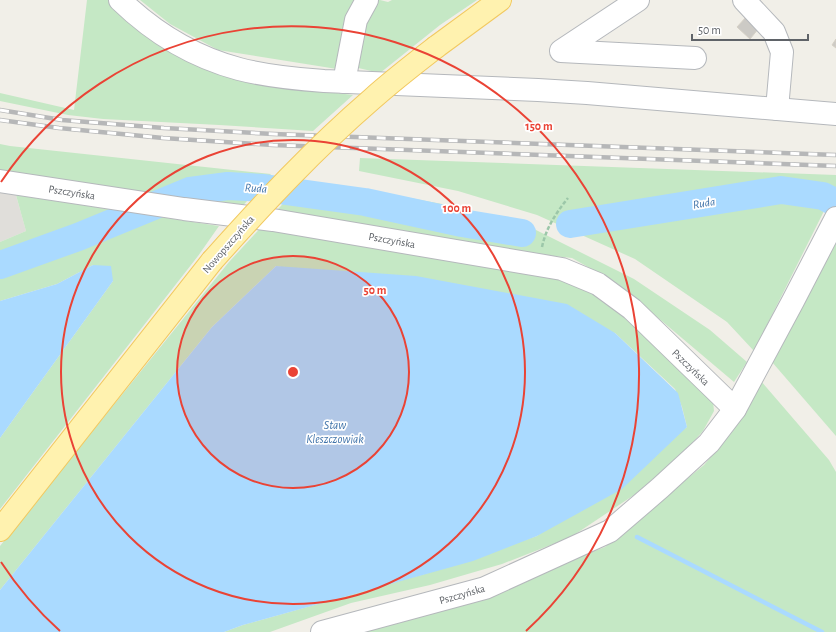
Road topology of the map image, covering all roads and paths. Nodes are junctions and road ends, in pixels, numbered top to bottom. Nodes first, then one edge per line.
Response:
1 (120, 0) edge
2 (367, 0) edge
3 (500, 0) edge
4 (638, 0) edge
5 (744, 0) edge
6 (695, 58) dead end
7 (344, 82) junction
8 (777, 109) junction
9 (836, 114) edge
10 (0, 181) edge
11 (568, 198) dead end
12 (836, 218) edge
13 (538, 265) junction
14 (735, 409) junction
15 (0, 530) edge
16 (322, 632) edge

1 - 7 street
2 - 7 street
3 - 15 main road, Nowopszczyńska, bridge
4 - 6 street
5 - 8 street
7 - 8 street
8 - 9 street
10 - 13 street, Pszczyńska
11 - 13 path
12 - 14 street, Pszczyńska
13 - 14 street, Pszczyńska
14 - 16 street, Pszczyńska

